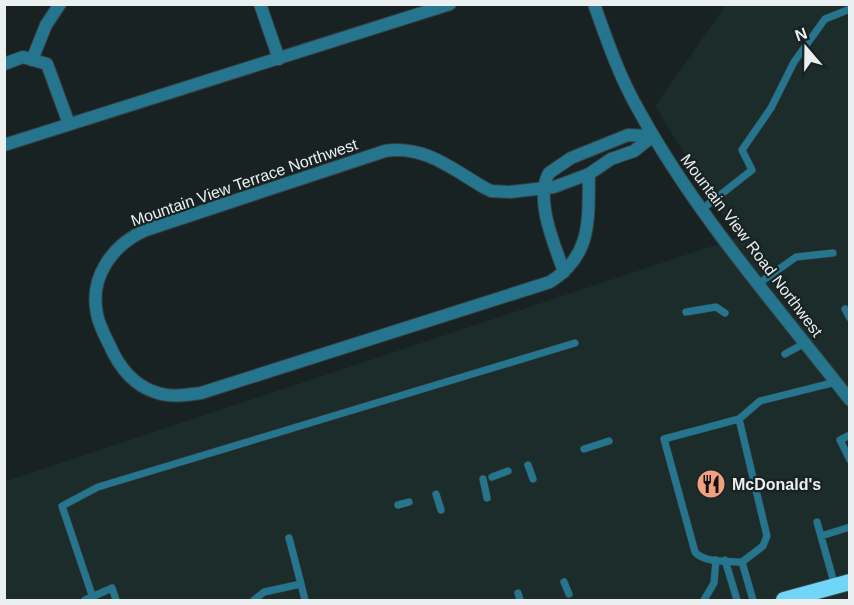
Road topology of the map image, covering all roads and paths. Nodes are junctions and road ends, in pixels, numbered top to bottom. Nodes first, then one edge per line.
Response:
1 (60, 4) edge
2 (260, 4) edge
3 (450, 4) edge
4 (594, 4) edge
5 (849, 9) edge
6 (279, 59) junction
7 (32, 60) junction
8 (4, 64) edge
9 (69, 124) junction
10 (653, 136) junction
11 (4, 145) edge
12 (589, 174) junction
13 (545, 187) junction
14 (701, 210) junction
15 (833, 253) dead end
16 (564, 272) junction
17 (758, 284) junction
18 (845, 309) dead end
19 (686, 312) dead end
20 (725, 312) dead end
21 (849, 318) edge
22 (574, 343) dead end
23 (805, 343) junction
24 (785, 354) dead end
25 (836, 382) junction
26 (849, 400) edge
27 (739, 419) junction
28 (849, 435) edge
29 (609, 441) dead end
30 (584, 449) dead end
31 (849, 460) edge
32 (528, 465) dead end
33 (508, 471) dead end
34 (492, 477) dead end
35 (483, 479) dead end
36 (533, 479) dead end
37 (436, 494) dead end
38 (488, 498) dead end
39 (409, 502) dead end
40 (398, 505) dead end
41 (441, 510) dead end
42 (817, 522) dead end
43 (849, 527) edge
44 (821, 536) junction
45 (289, 538) dead end
46 (716, 560) junction
47 (725, 560) junction
48 (742, 562) junction
49 (564, 582) dead end
50 (301, 584) junction
51 (842, 584) edge
52 (568, 594) dead end
53 (92, 596) junction
54 (85, 600) edge
55 (117, 600) edge
56 (254, 600) edge
57 (305, 600) edge
58 (704, 600) edge
59 (736, 600) edge
60 (753, 600) edge
61 (784, 600) edge

1 - 7 street
2 - 6 street
3 - 6 street
4 - 10 street, Mountain View Road Northwest
5 - 14 lane
6 - 9 street
7 - 8 street
7 - 9 street
9 - 11 street
10 - 12 street, Mountain View Terrace Northwest
10 - 13 street
10 - 14 street, Mountain View Road Northwest
12 - 13 street, Mountain View Terrace Northwest
12 - 16 street, Mountain View Terrace Northwest
13 - 16 street
13 - 16 street, Mountain View Terrace Northwest
14 - 17 street, Mountain View Road Northwest
15 - 17 lane
17 - 23 street, Mountain View Road Northwest
18 - 21 lane
19 - 20 lane
22 - 53 lane
23 - 24 lane
23 - 25 street, Mountain View Road Northwest
25 - 26 street, Mountain View Road Northwest
25 - 27 lane
27 - 46 lane
27 - 48 lane
28 - 31 lane
29 - 30 lane
32 - 36 lane
33 - 34 lane
35 - 38 lane
37 - 41 lane
39 - 40 lane
42 - 44 lane
43 - 44 lane
44 - 51 lane
45 - 50 lane
46 - 47 lane
46 - 58 lane
47 - 48 lane
47 - 59 lane
48 - 60 lane
49 - 52 lane
50 - 56 lane
50 - 57 lane
51 - 61 highway
53 - 54 lane
53 - 55 lane

